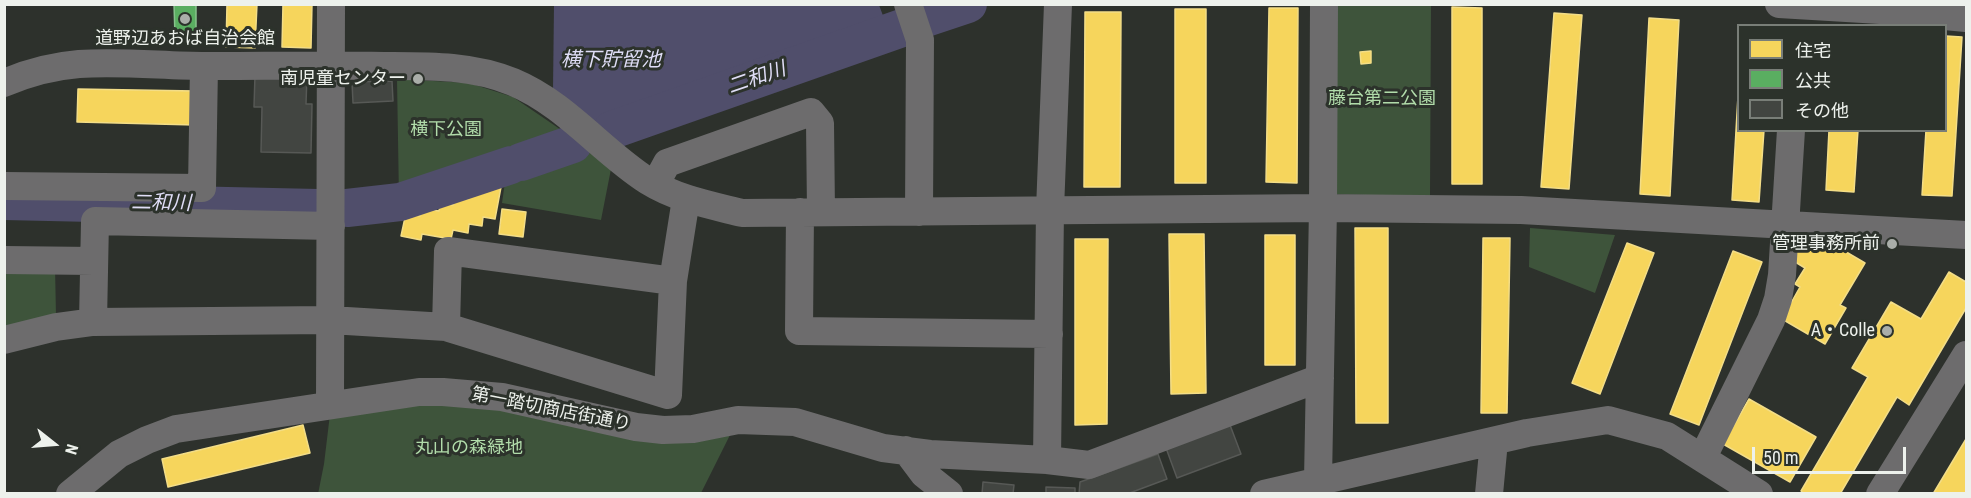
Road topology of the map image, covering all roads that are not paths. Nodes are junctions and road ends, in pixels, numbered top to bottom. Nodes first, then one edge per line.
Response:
1 (331, 4) edge
2 (1058, 4) edge
3 (1324, 4) edge
4 (910, 9) edge
5 (1794, 10) edge
6 (1954, 13) edge
7 (331, 65) junction
8 (204, 66) junction
9 (4, 83) edge
10 (1791, 132) edge
11 (655, 185) junction
12 (4, 186) edge
13 (686, 199) junction
14 (1323, 208) junction
15 (1050, 210) junction
16 (811, 212) junction
17 (919, 212) junction
18 (331, 214) junction
19 (1785, 224) junction
20 (1966, 235) edge
21 (4, 260) edge
22 (94, 261) junction
23 (673, 281) junction
24 (330, 320) junction
25 (93, 322) junction
26 (446, 327) junction
27 (1049, 334) junction
28 (4, 340) edge
29 (1966, 355) edge
30 (1320, 378) junction
31 (330, 405) junction
32 (1494, 441) junction
33 (906, 450) junction
34 (1703, 457) junction
35 (1047, 460) junction
36 (1316, 487) edge
37 (70, 494) edge
38 (949, 494) edge
39 (1264, 494) edge
40 (1489, 494) edge
41 (1759, 494) edge
42 (1880, 494) edge

1 - 7 street
2 - 15 street
3 - 14 street
4 - 17 street
5 - 6 street
7 - 8 street
7 - 11 street
7 - 18 street
8 - 9 street
8 - 12 street
10 - 19 street
11 - 13 street
11 - 16 street
13 - 16 street
13 - 23 street
14 - 15 street
14 - 19 street
14 - 30 street
15 - 17 street
15 - 27 street
16 - 17 street
16 - 27 street
18 - 22 street
18 - 24 street
19 - 20 street
19 - 34 street
21 - 22 street
22 - 25 street
23 - 26 street
23 - 26 street
24 - 25 street
24 - 26 street
24 - 31 street
25 - 28 street
27 - 35 street
29 - 42 street
30 - 35 street, 第一踏切商店街通り
30 - 36 street
31 - 33 street, 第一踏切商店街通り
31 - 37 street, 第一踏切商店街通り
32 - 34 street
32 - 36 street
32 - 40 street
33 - 35 street, 第一踏切商店街通り
33 - 38 street
34 - 41 street
36 - 39 street

